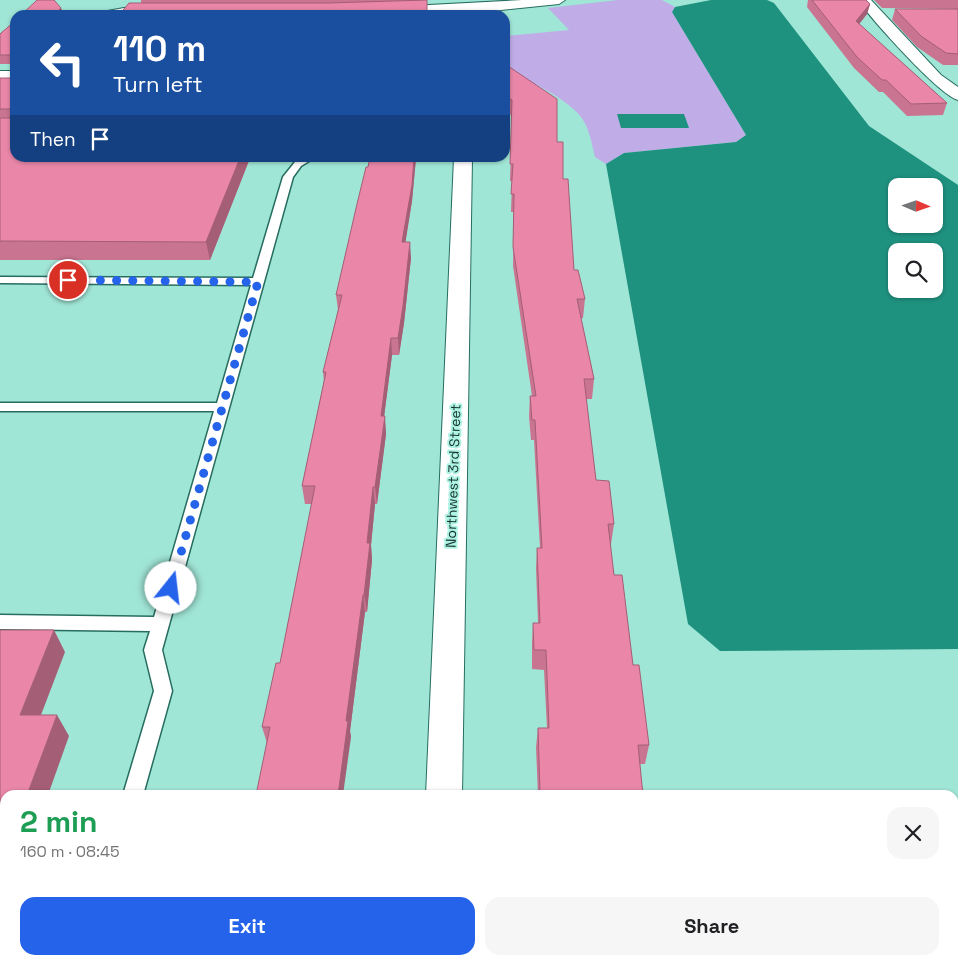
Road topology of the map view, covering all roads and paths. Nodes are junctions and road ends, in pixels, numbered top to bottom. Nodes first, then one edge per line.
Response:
1 (559, 0) edge
2 (864, 0) edge
3 (403, 10) edge
4 (876, 14) junction
5 (898, 14) edge
6 (958, 95) edge
7 (302, 162) edge
8 (463, 162) edge
9 (0, 280) edge
10 (258, 282) junction
11 (0, 407) edge
12 (222, 407) junction
13 (0, 622) edge
14 (160, 624) junction
15 (134, 790) edge
16 (444, 790) edge

1 - 3 street
2 - 4 street
4 - 5 street
4 - 6 street
7 - 10 lane
8 - 16 street, Northwest 3rd Street
9 - 10 lane
10 - 12 lane
11 - 12 lane
12 - 14 lane
13 - 14 lane
14 - 15 lane

